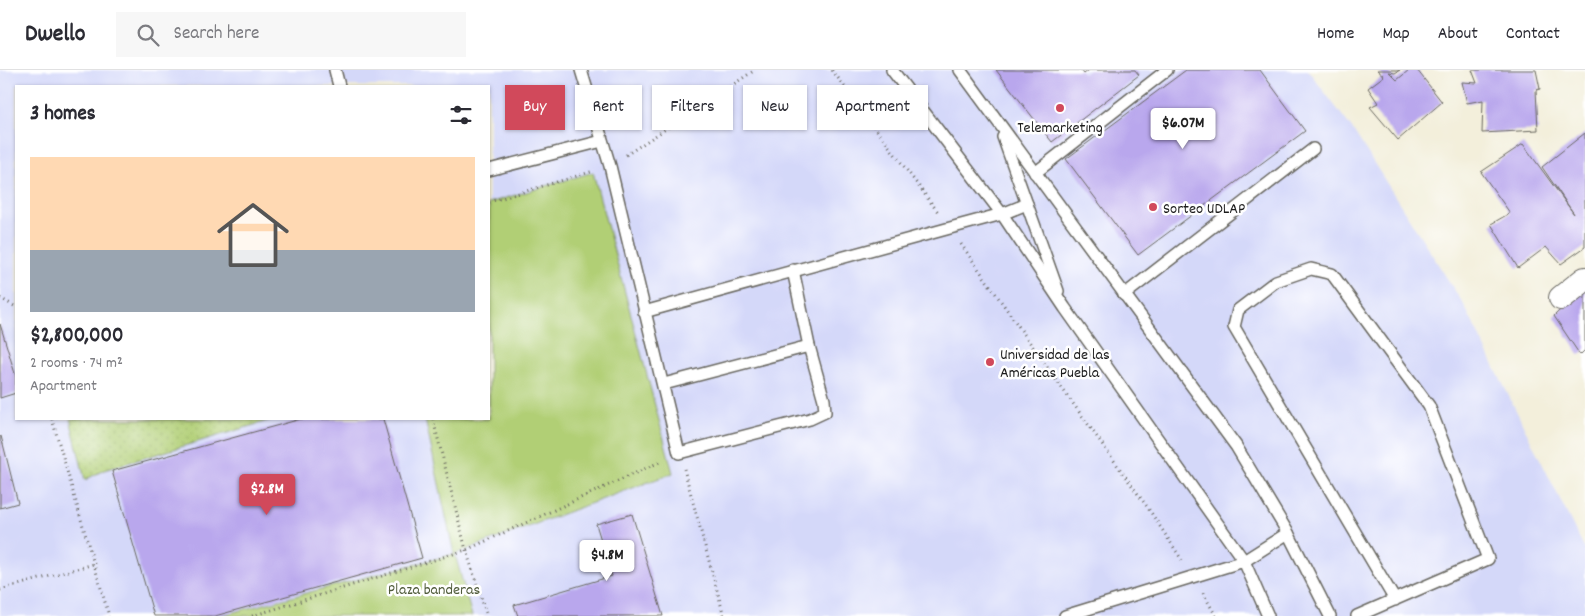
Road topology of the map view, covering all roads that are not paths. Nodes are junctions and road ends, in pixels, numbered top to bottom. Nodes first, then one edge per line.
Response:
1 (335, 70) edge
2 (580, 70) edge
3 (892, 70) edge
4 (960, 70) edge
5 (1167, 70) edge
6 (339, 85) edge
7 (998, 123) junction
8 (602, 141) junction
9 (1312, 149) dead end
10 (490, 170) edge
11 (1035, 173) junction
12 (1027, 204) junction
13 (1002, 214) junction
14 (793, 270) junction
15 (1585, 279) edge
16 (1124, 295) junction
17 (1561, 298) dead end
18 (1064, 308) junction
19 (644, 312) junction
20 (809, 346) junction
21 (664, 384) junction
22 (1288, 533) junction
23 (1244, 562) junction
24 (1395, 600) junction
25 (1065, 616) edge
26 (1268, 616) edge
27 (1330, 616) edge
28 (1357, 616) edge

1 - 6 lane
2 - 8 lane
3 - 13 lane
4 - 7 lane
5 - 11 lane
7 - 11 lane
7 - 12 lane
8 - 10 lane
8 - 19 lane
9 - 16 lane
11 - 16 lane
12 - 13 lane
12 - 18 lane
13 - 14 lane
13 - 18 lane
14 - 19 lane
14 - 20 lane
15 - 17 street
16 - 22 lane
18 - 23 lane
19 - 21 lane
20 - 21 lane
20 - 21 lane
22 - 23 lane
22 - 27 lane
23 - 25 lane
23 - 26 lane
24 - 24 lane
24 - 28 lane

